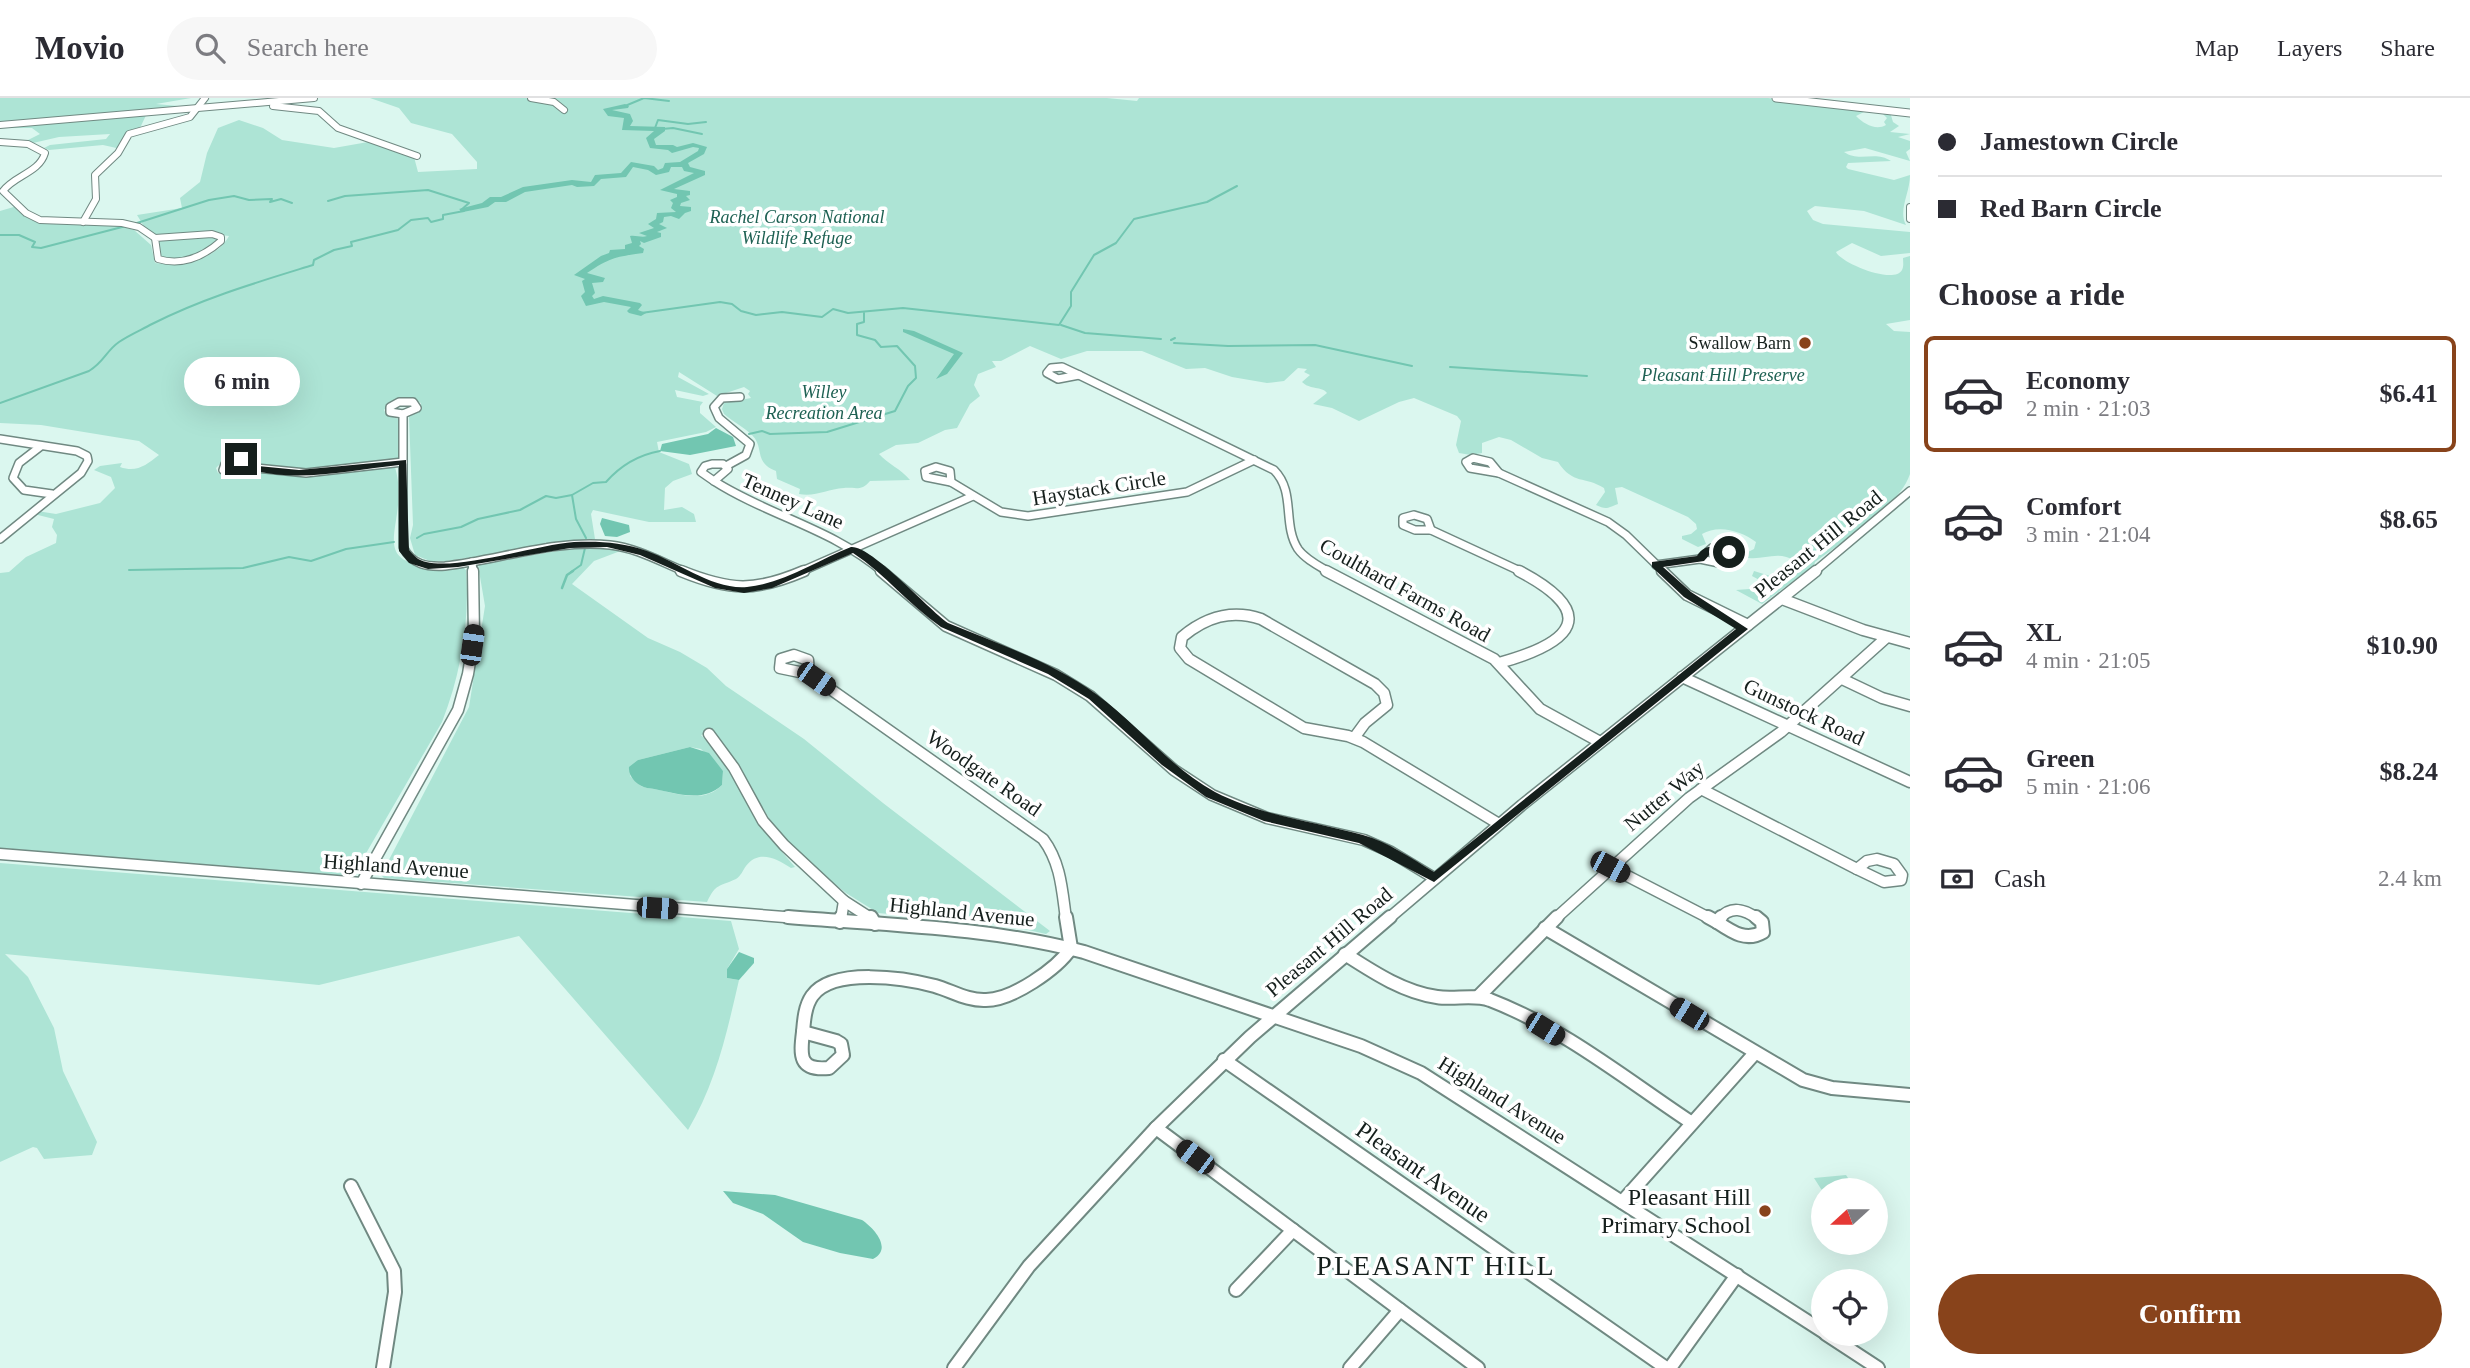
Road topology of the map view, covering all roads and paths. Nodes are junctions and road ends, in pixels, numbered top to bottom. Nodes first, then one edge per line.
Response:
1 (205, 98) edge
2 (314, 98) edge
3 (531, 98) edge
4 (1776, 98) edge
5 (270, 103) junction
6 (198, 108) junction
7 (564, 110) dead end
8 (1910, 113) edge
9 (0, 125) edge
10 (0, 142) edge
11 (417, 156) dead end
12 (0, 183) edge
13 (8, 183) junction
14 (1910, 207) edge
15 (1910, 219) edge
16 (83, 222) junction
17 (155, 238) junction
18 (1079, 375) dead end
19 (740, 397) dead end
20 (403, 414) dead end
21 (0, 439) edge
22 (43, 445) junction
23 (1254, 460) junction
24 (403, 462) junction
25 (726, 466) junction
26 (256, 468) dead end
27 (1499, 473) dead end
28 (714, 481) junction
29 (951, 482) dead end
30 (1910, 491) edge
31 (53, 494) junction
32 (973, 496) junction
33 (1432, 530) dead end
34 (1, 535) edge
35 (854, 549) junction
36 (1700, 559) dead end
37 (471, 562) junction
38 (1656, 565) junction
39 (1782, 598) junction
40 (1745, 627) junction
41 (1887, 638) junction
42 (1910, 643) edge
43 (1499, 663) junction
44 (809, 674) dead end
45 (1682, 677) junction
46 (1842, 679) junction
47 (1910, 706) edge
48 (1788, 726) junction
49 (709, 734) dead end
50 (1354, 738) junction
51 (1600, 742) junction
52 (1910, 782) edge
53 (1701, 789) junction
54 (1499, 824) junction
55 (0, 854) edge
56 (1610, 867) junction
57 (1857, 869) dead end
58 (1434, 878) junction
59 (361, 884) junction
60 (844, 901) junction
61 (840, 922) junction
62 (1717, 922) dead end
63 (875, 924) junction
64 (1545, 928) junction
65 (1071, 948) junction
66 (1345, 954) junction
67 (1478, 997) junction
68 (1273, 1016) junction
69 (803, 1032) dead end
70 (1755, 1053) junction
71 (1224, 1060) junction
72 (1910, 1095) edge
73 (1692, 1123) junction
74 (1156, 1128) junction
75 (351, 1186) dead end
76 (1622, 1202) junction
77 (1293, 1230) junction
78 (1737, 1275) junction
79 (1236, 1290) dead end
80 (1400, 1310) junction
81 (1811, 1324) edge
82 (1845, 1346) edge
83 (383, 1368) edge
84 (954, 1368) edge
85 (1350, 1368) edge
86 (1478, 1368) edge
87 (1668, 1368) edge
88 (1878, 1368) edge

1 - 6 street
2 - 5 street
3 - 7 street
4 - 8 main road
5 - 6 street
5 - 11 street
6 - 9 street
6 - 16 street
10 - 13 street
12 - 13 street
13 - 16 street
14 - 15 street
16 - 17 street
17 - 17 street
18 - 23 street, Coulthard Farms Road
19 - 25 street, Tenney Lane
20 - 24 street
21 - 22 street
22 - 31 street
22 - 31 street
23 - 32 street, Haystack Circle
23 - 43 street, Coulthard Farms Road
24 - 26 street
24 - 37 street
25 - 28 street, Tenney Lane
25 - 28 street, Tenney Lane
27 - 38 street
28 - 35 street, Tenney Lane
29 - 32 street, Haystack Circle
30 - 39 street, Pleasant Hill Road
31 - 34 street
32 - 35 street
33 - 43 street
35 - 37 street
35 - 58 street, Tenney Lane
36 - 38 street
37 - 59 street
38 - 40 street
39 - 40 street, Pleasant Hill Road
39 - 41 street
40 - 45 street, Pleasant Hill Road
41 - 42 street
41 - 46 street, Nutter Way
43 - 51 street, Coulthard Farms Road
44 - 65 street, Woodgate Road
45 - 48 street, Gunstock Road
45 - 51 street, Pleasant Hill Road
46 - 47 street
46 - 48 street, Nutter Way
48 - 52 street, Gunstock Road
48 - 53 street, Nutter Way
49 - 60 street
50 - 50 street
50 - 54 street
51 - 54 street, Pleasant Hill Road
53 - 56 street, Nutter Way
53 - 57 street
54 - 58 street, Pleasant Hill Road
55 - 59 street, Highland Avenue
56 - 62 street
56 - 64 street, Nutter Way
58 - 66 street, Pleasant Hill Road
59 - 61 street, Highland Avenue
60 - 61 street
60 - 63 street
61 - 63 street, Highland Avenue
63 - 65 street, Highland Avenue
64 - 67 street, Nutter Way
64 - 70 street
65 - 68 street, Highland Avenue
65 - 69 street
66 - 67 street
66 - 68 street, Pleasant Hill Road
67 - 73 street
68 - 71 street, Pleasant Hill Road
68 - 76 street, Highland Avenue
70 - 72 street
70 - 73 street
71 - 74 street, Pleasant Hill Road
71 - 87 street, Pleasant Avenue
73 - 76 street
74 - 77 street
74 - 84 street, Pleasant Hill Road
75 - 83 street
76 - 78 street, Highland Avenue
77 - 79 street
77 - 80 street
78 - 81 street, Highland Avenue
78 - 87 street
80 - 85 street
80 - 86 street
82 - 88 street, Highland Avenue

